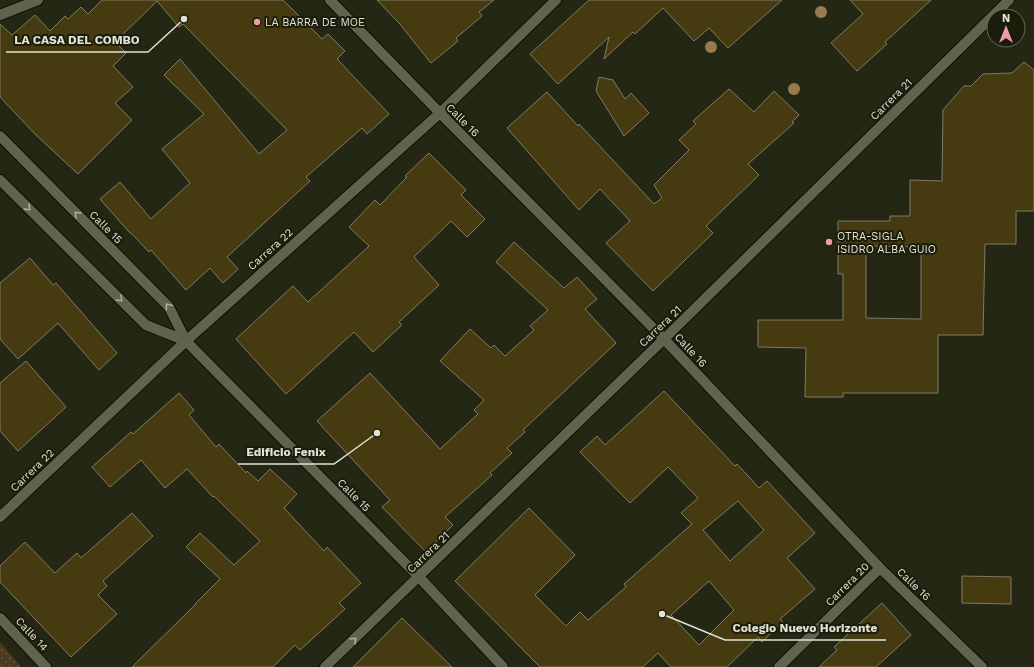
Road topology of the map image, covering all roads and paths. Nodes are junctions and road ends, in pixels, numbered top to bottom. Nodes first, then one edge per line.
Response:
1 (38, 0) edge
2 (330, 0) edge
3 (556, 0) edge
4 (1009, 0) edge
5 (0, 15) edge
6 (440, 113) junction
7 (0, 136) edge
8 (0, 180) edge
9 (664, 339) junction
10 (186, 341) junction
11 (0, 517) edge
12 (880, 568) junction
13 (419, 577) junction
14 (0, 618) edge
15 (46, 667) edge
16 (326, 667) edge
17 (503, 667) edge
18 (779, 667) edge
19 (982, 667) edge

1 - 5 street
2 - 6 street, Calle 16
3 - 6 street, Carrera 22
4 - 9 street, Carrera 21
6 - 9 street, Calle 16
6 - 10 street, Carrera 22
10 -> 7 street, Calle 15
8 -> 10 street, Calle 15
9 - 12 street, Calle 16
9 - 13 street, Carrera 21
10 - 11 street, Carrera 22
10 - 13 street, Calle 15
12 - 18 street, Carrera 20
12 - 19 street, Calle 16
16 -> 13 street, Carrera 21
13 - 17 street, Calle 15
14 - 15 street, Calle 14

